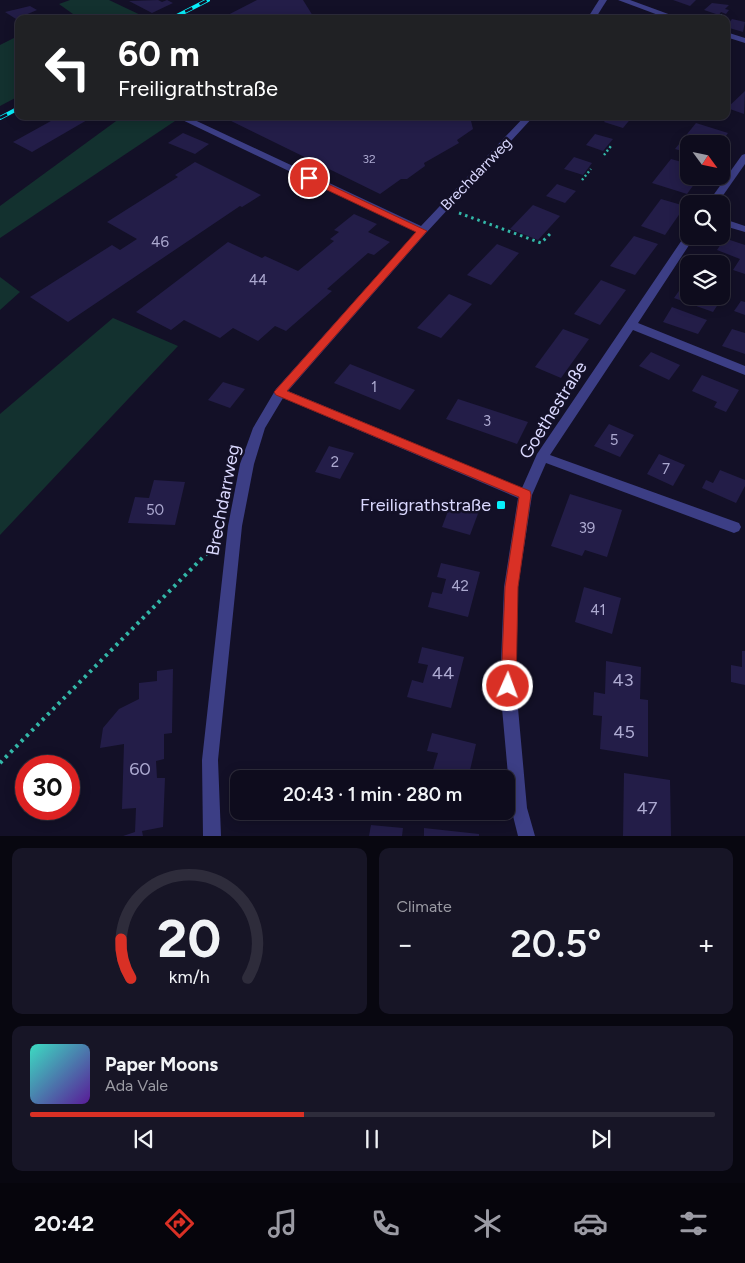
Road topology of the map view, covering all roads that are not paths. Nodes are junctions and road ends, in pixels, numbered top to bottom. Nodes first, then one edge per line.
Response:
1 (603, 0) edge
2 (622, 0) edge
3 (594, 15) edge
4 (666, 15) edge
5 (730, 35) edge
6 (745, 40) edge
7 (186, 120) edge
8 (526, 120) edge
9 (745, 157) edge
10 (718, 195) edge
11 (730, 224) edge
12 (745, 229) edge
13 (422, 231) junction
14 (684, 245) edge
15 (630, 324) junction
16 (745, 371) edge
17 (280, 392) junction
18 (542, 457) junction
19 (525, 495) junction
20 (734, 528) dead end
21 (212, 836) edge
22 (527, 836) edge

1 - 3 street
2 - 4 street
5 - 6 street
7 - 13 street
8 - 13 street, Brechdarrweg
9 - 10 street
11 - 12 street
13 - 17 street, Brechdarrweg
14 - 15 street, Goethestraße
15 - 16 street
15 - 18 street, Goethestraße
17 - 19 street
17 - 21 street, Brechdarrweg
18 - 19 street, Goethestraße
18 - 20 street
19 - 22 street, Goethestraße

